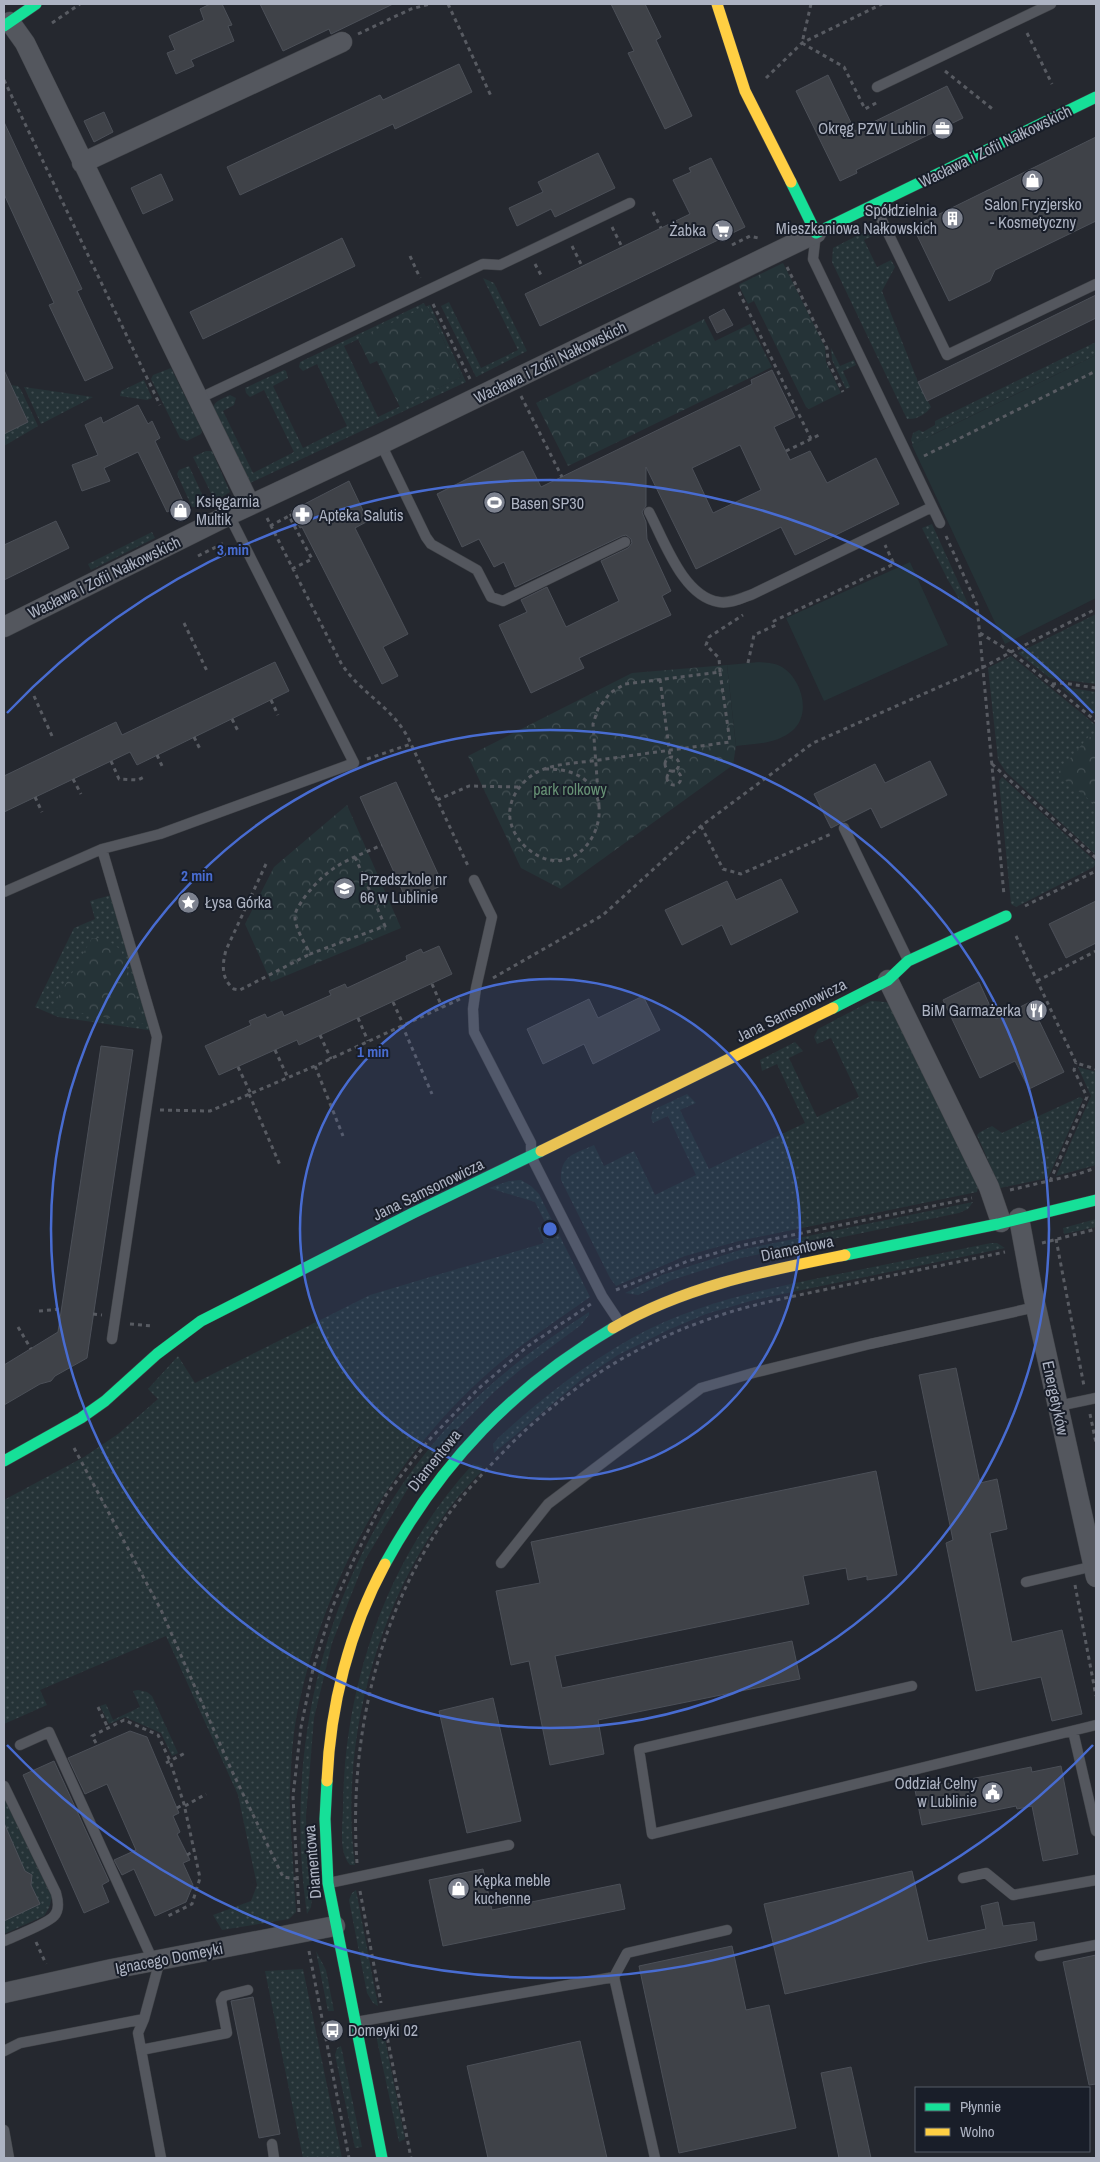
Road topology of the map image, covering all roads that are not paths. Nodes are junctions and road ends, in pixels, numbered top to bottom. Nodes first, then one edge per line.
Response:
1 (36, 4) edge
2 (717, 4) edge
3 (1051, 4) edge
4 (7, 24) edge
5 (342, 42) road end
6 (877, 87) dead end
7 (1096, 96) edge
8 (82, 163) junction
9 (630, 203) dead end
10 (875, 205) junction
11 (816, 233) junction
12 (1096, 284) edge
13 (198, 399) junction
14 (381, 444) junction
15 (250, 505) junction
16 (932, 507) junction
17 (650, 512) dead end
18 (229, 515) junction
19 (940, 523) road end
20 (625, 542) dead end
21 (4, 627) edge
22 (844, 828) road end
23 (102, 849) junction
24 (474, 880) road end
25 (4, 892) edge
26 (1006, 916) road end
27 (908, 961) junction
28 (888, 980) junction
29 (531, 1156) junction
30 (1096, 1200) edge
31 (1010, 1220) junction
32 (1036, 1307) junction
33 (620, 1324) junction
34 (112, 1339) dead end
35 (1092, 1399) edge
36 (1058, 1406) junction
37 (4, 1461) edge
38 (501, 1563) dead end
39 (1095, 1571) edge
40 (1026, 1582) dead end
41 (912, 1686) dead end
42 (1096, 1725) edge
43 (1073, 1731) junction
44 (20, 1746) dead end
45 (4, 1786) edge
46 (1096, 1831) edge
47 (509, 1844) dead end
48 (963, 1878) dead end
49 (1096, 1880) edge
50 (328, 1883) junction
51 (335, 1926) junction
52 (728, 1930) dead end
53 (4, 1941) edge
54 (1096, 1945) edge
55 (1040, 1956) dead end
56 (156, 1960) junction
57 (614, 1977) junction
58 (248, 1990) dead end
59 (4, 1993) edge
60 (144, 2019) junction
61 (355, 2022) junction
62 (141, 2050) junction
63 (4, 2051) edge
64 (4, 2130) edge
65 (272, 2144) dead end
66 (9, 2158) edge
67 (161, 2158) edge
68 (274, 2158) edge
69 (382, 2158) edge
70 (655, 2158) edge

1 - 4 street
2 - 11 street
3 - 6 lane
4 - 8 street
5 - 8 street
7 - 10 street, Wacława i Zofii Nałkowskich
8 - 13 street
9 - 13 lane
10 - 11 street, Wacława i Zofii Nałkowskich
10 - 12 lane
11 - 14 street, Wacława i Zofii Nałkowskich
11 - 16 lane
13 - 15 street
14 - 15 street, Wacława i Zofii Nałkowskich
14 - 20 lane
15 - 18 street, Wacława i Zofii Nałkowskich
16 - 17 lane
16 - 19 lane
18 - 21 street, Wacława i Zofii Nałkowskich
18 - 23 lane
22 - 27 lane
23 - 25 lane
23 - 34 lane
24 - 29 lane
26 - 27 street, Jana Samsonowicza
27 - 28 street, Jana Samsonowicza
28 - 29 street, Jana Samsonowicza
28 - 31 street, Energetyków
29 - 33 lane
29 - 37 street, Jana Samsonowicza
30 - 31 street, Diamentowa
31 - 32 street, Energetyków
31 - 33 street, Diamentowa
32 - 36 street, Energetyków
32 - 38 lane
33 - 50 street, Diamentowa
35 - 36 lane
36 - 39 street, Energetyków
39 - 40 lane
41 - 43 lane
42 - 43 lane
43 - 46 lane
44 - 56 lane
45 - 53 lane
47 - 50 lane
48 - 49 lane
50 - 51 street, Diamentowa
51 - 56 street, Ignacego Domeyki
51 - 61 street, Diamentowa
52 - 57 lane
54 - 55 lane
56 - 59 street, Ignacego Domeyki
56 - 60 lane
57 - 61 lane
57 - 70 lane
58 - 62 lane
60 - 62 lane
60 - 63 lane
61 - 69 street, Diamentowa
62 - 67 lane
64 - 66 lane
65 - 68 lane

